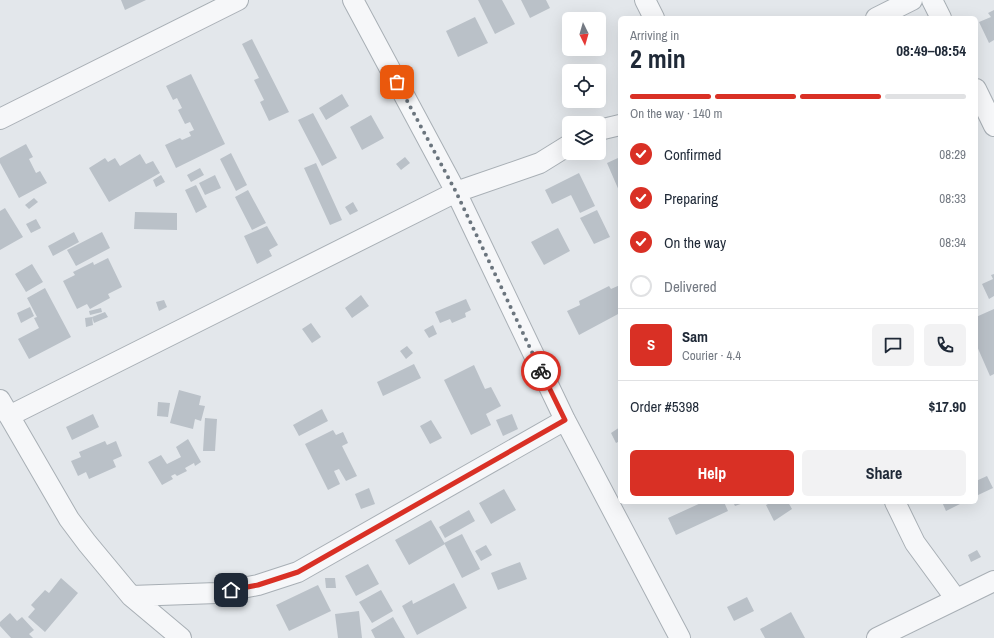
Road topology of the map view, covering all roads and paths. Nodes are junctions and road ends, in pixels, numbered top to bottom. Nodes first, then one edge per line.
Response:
1 (238, 0) edge
2 (353, 0) edge
3 (645, 0) edge
4 (912, 0) edge
5 (932, 0) edge
6 (653, 16) edge
7 (880, 16) edge
8 (940, 16) edge
9 (978, 93) edge
10 (0, 119) edge
11 (618, 125) edge
12 (994, 126) edge
13 (606, 128) edge
14 (562, 149) edge
15 (456, 192) junction
16 (5, 408) edge
17 (565, 420) junction
18 (896, 504) edge
19 (994, 581) edge
20 (131, 596) junction
21 (956, 599) junction
22 (181, 638) edge
23 (680, 638) edge
24 (877, 638) edge

1 - 10 street
2 - 15 street
3 - 6 street
4 - 7 street
5 - 8 street
9 - 12 street
11 - 13 street
14 - 15 street
15 - 16 street
15 - 17 street
16 - 20 street
17 - 20 street
17 - 23 street
18 - 21 street
19 - 21 street
20 - 22 street
21 - 24 street

